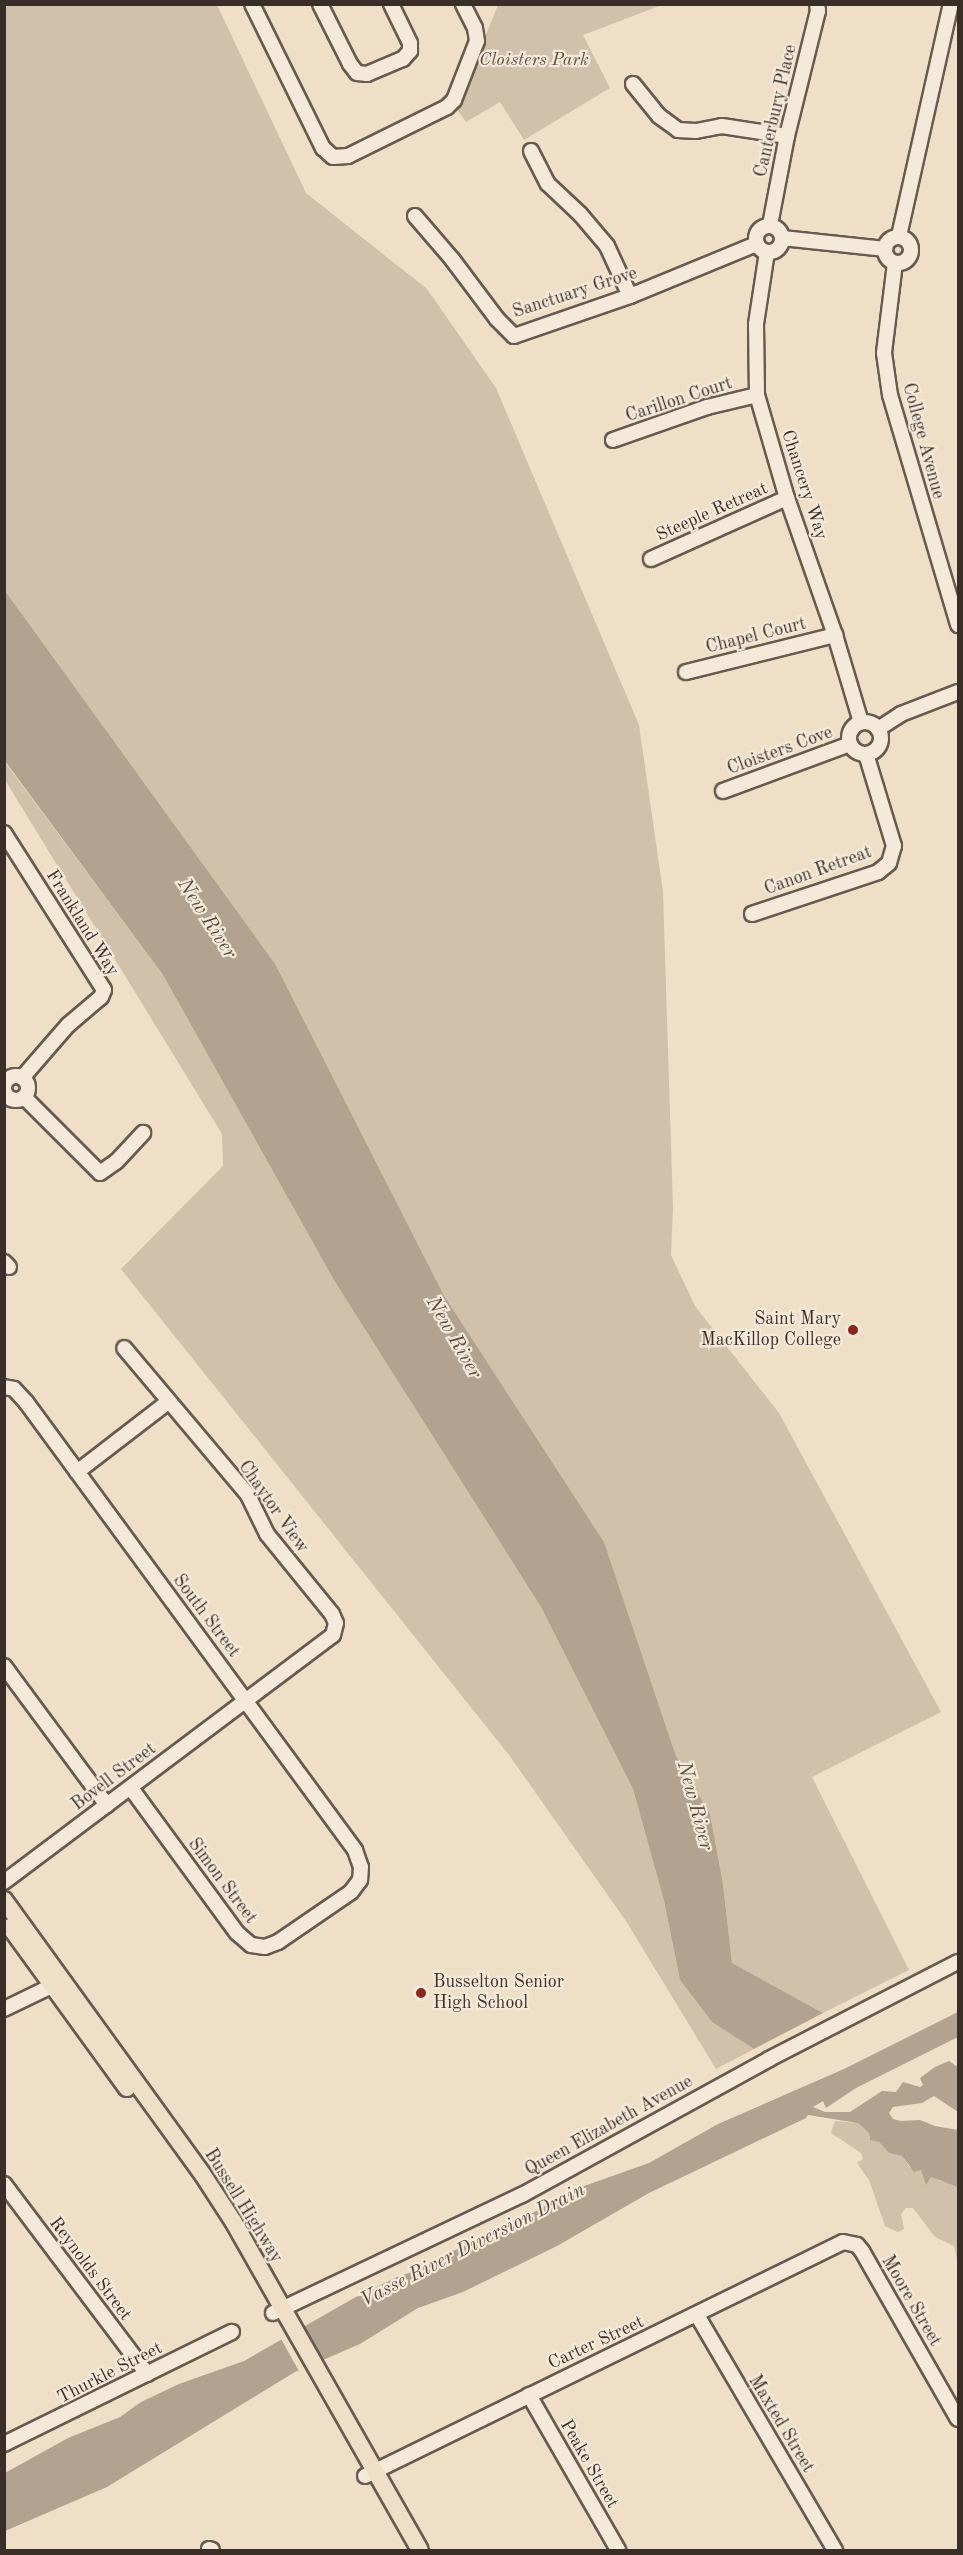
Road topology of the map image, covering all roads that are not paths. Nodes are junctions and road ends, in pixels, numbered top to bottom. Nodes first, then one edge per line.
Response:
1 (252, 4) edge
2 (320, 4) edge
3 (390, 4) edge
4 (463, 4) edge
5 (817, 4) edge
6 (951, 4) edge
7 (633, 84) dead end
8 (787, 136) junction
9 (531, 151) dead end
10 (415, 216) dead end
11 (770, 225) junction
12 (899, 236) junction
13 (782, 238) junction
14 (761, 248) junction
15 (885, 249) junction
16 (895, 263) junction
17 (630, 296) junction
18 (757, 395) junction
19 (613, 440) dead end
20 (787, 498) junction
21 (651, 559) dead end
22 (958, 625) edge
23 (835, 634) junction
24 (686, 672) dead end
25 (958, 692) edge
26 (861, 722) junction
27 (878, 729) junction
28 (850, 744) junction
29 (866, 754) junction
30 (723, 791) dead end
31 (4, 833) edge
32 (752, 914) dead end
33 (12, 1078) edge
34 (24, 1097) junction
35 (7, 1100) edge
36 (143, 1133) dead end
37 (124, 1348) dead end
38 (4, 1387) edge
39 (168, 1402) junction
40 (77, 1472) junction
41 (4, 1666) edge
42 (245, 1699) junction
43 (131, 1788) junction
44 (107, 1805) junction
45 (360, 1880) joint
46 (4, 1882) edge
47 (4, 1900) edge
48 (4, 1919) edge
49 (958, 1962) edge
50 (58, 1983) junction
51 (4, 2009) edge
52 (4, 2184) edge
53 (843, 2242) joint
54 (278, 2310) junction
55 (697, 2315) junction
56 (232, 2332) dead end
57 (147, 2374) junction
58 (529, 2395) junction
59 (958, 2418) edge
60 (4, 2444) edge
61 (370, 2474) junction
62 (407, 2550) edge
63 (420, 2550) edge
64 (618, 2550) edge
65 (835, 2550) edge

1 - 4 street
2 - 3 street
5 - 8 street, Canterbury Place
6 - 12 street
7 - 8 street
8 - 11 street, Canterbury Place
9 - 17 street
10 - 17 street, Sanctuary Grove
11 - 13 street
11 - 14 street
12 - 15 street
12 - 16 street
13 - 14 street
13 - 15 street
14 - 17 street, Sanctuary Grove
14 - 18 street, Chancery Way
15 - 16 street
16 - 22 street, College Avenue
18 - 19 street, Carillon Court
18 - 20 street, Chancery Way
20 - 21 street, Steeple Retreat
20 - 23 street, Chancery Way
23 - 24 street, Chapel Court
23 - 26 street, Chancery Way
25 - 27 street
26 - 27 street
26 - 28 street
27 - 29 street
28 - 29 street
28 - 30 street, Cloisters Cove
29 - 32 street, Canon Retreat
31 - 33 street, Frankland Way
33 - 34 street
33 - 35 street
34 - 35 street
34 - 36 street
37 - 39 street, Chaytor View
38 - 40 street, South Street
39 - 40 street
39 - 42 street, Chaytor View
40 - 42 street, South Street
41 - 44 street
42 - 43 street, Bovell Street
42 - 45 street, South Street
43 - 44 street, Bovell Street
43 - 45 street, Simon Street
44 - 46 street, Bovell Street
47 - 50 main road, Bussell Highway
48 - 50 main road, Bussell Highway
49 - 54 street, Queen Elizabeth Avenue
50 - 51 street
50 - 54 main road, Bussell Highway
52 - 57 street, Reynolds Street
53 - 55 street, Carter Street
53 - 59 street, Moore Street
54 - 61 main road, Bussell Highway
55 - 58 street, Carter Street
55 - 65 street, Maxted Street
56 - 57 street, Thurkle Street
57 - 60 street, Thurkle Street
58 - 61 street, Carter Street
58 - 64 street, Peake Street
61 - 62 main road, Bussell Highway
61 - 63 main road, Bussell Highway

